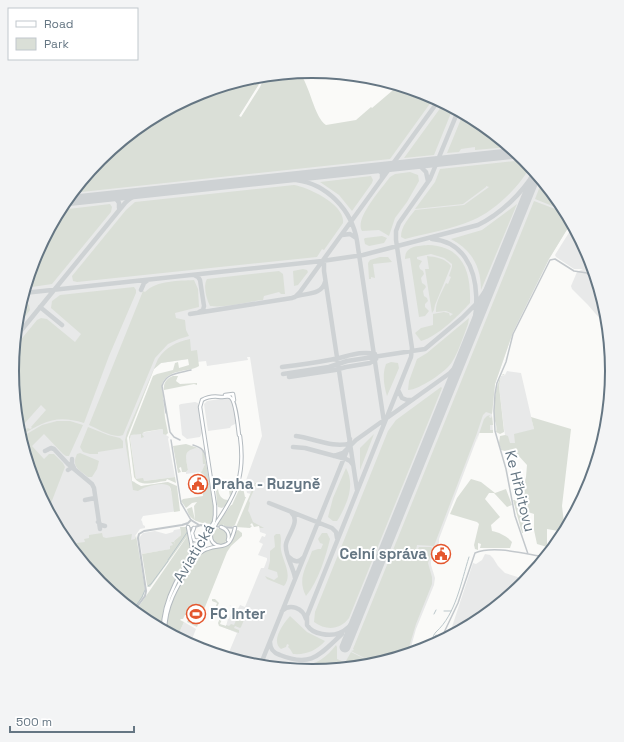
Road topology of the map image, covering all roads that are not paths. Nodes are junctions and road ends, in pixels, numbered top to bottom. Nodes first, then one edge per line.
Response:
1 (589, 276) edge
2 (191, 370) dead end
3 (171, 440) dead end
4 (180, 440) dead end
5 (193, 445) dead end
6 (209, 465) junction
7 (189, 517) junction
8 (193, 521) junction
9 (188, 522) junction
10 (182, 525) junction
11 (200, 525) junction
12 (188, 527) junction
13 (194, 527) junction
14 (221, 527) junction
15 (235, 528) junction
16 (210, 531) junction
17 (228, 541) junction
18 (528, 554) junction
19 (539, 556) edge
20 (195, 557) junction
21 (181, 574) junction
22 (138, 606) edge
23 (163, 624) edge
24 (166, 625) edge
25 (444, 633) edge

1 - 18 street, Ke Hřbitovu
2 - 4 street
3 - 7 street
5 - 6 street
6 - 16 main road, Aviatická, bridge
6 - 16 main road, Aviatická, bridge
7 - 8 street
7 - 9 street
8 - 9 street
8 - 11 street
8 - 13 street
9 - 10 street
9 - 12 street
10 - 12 street
10 - 22 street
11 - 13 street
11 - 14 street
12 - 13 street
12 - 21 main road
13 - 16 main road
14 - 15 street
14 - 17 main road
15 - 17 main road
15 - 20 main road
16 - 17 main road
16 - 20 main road, Aviatická
16 - 21 main road, Aviatická
18 - 19 street
18 - 25 street
20 - 24 main road, Aviatická
21 - 23 main road, Aviatická

